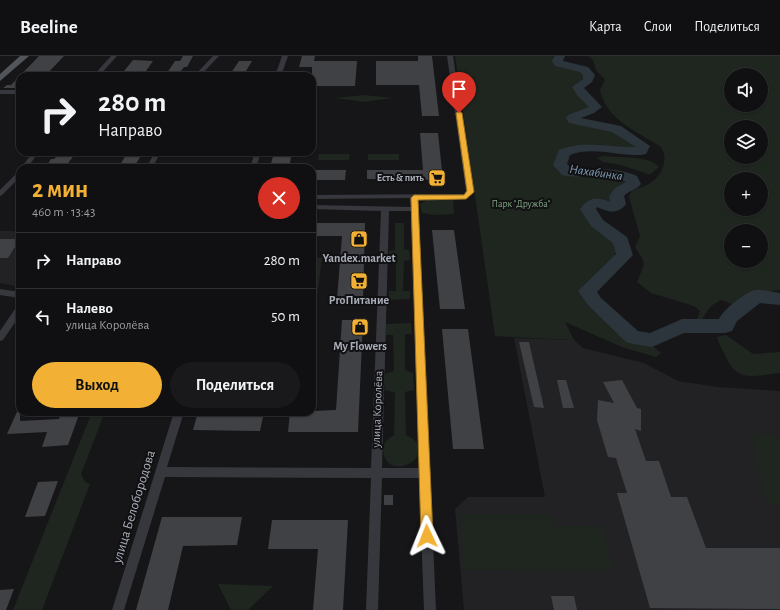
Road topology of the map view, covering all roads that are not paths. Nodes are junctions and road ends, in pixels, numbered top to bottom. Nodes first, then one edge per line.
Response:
1 (18, 56) edge
2 (25, 56) edge
3 (114, 56) edge
4 (216, 56) edge
5 (285, 56) edge
6 (450, 56) edge
7 (100, 72) edge
8 (201, 72) edge
9 (279, 72) edge
10 (0, 76) edge
11 (0, 92) edge
12 (16, 92) edge
13 (16, 177) edge
14 (0, 194) edge
15 (316, 196) edge
16 (415, 203) junction
17 (316, 207) edge
18 (385, 208) junction
19 (0, 292) edge
20 (16, 294) edge
21 (16, 314) edge
22 (0, 338) edge
23 (178, 416) edge
24 (161, 472) junction
25 (376, 472) junction
26 (425, 473) junction
27 (118, 610) edge
28 (372, 610) edge
29 (430, 610) edge

1 - 10 main road
2 - 10 main road
3 - 7 street
4 - 8 street
5 - 9 street
6 - 16 street
11 - 12 street
13 - 14 street
15 - 16 street
16 - 18 street
16 - 26 street
17 - 18 street
18 - 25 street, улица Королёва
19 - 20 street
21 - 22 street
23 - 24 street, улица Белобородова
24 - 25 street
24 - 27 street, улица Белобородова
25 - 26 street
25 - 28 street, улица Королёва
26 - 29 street

